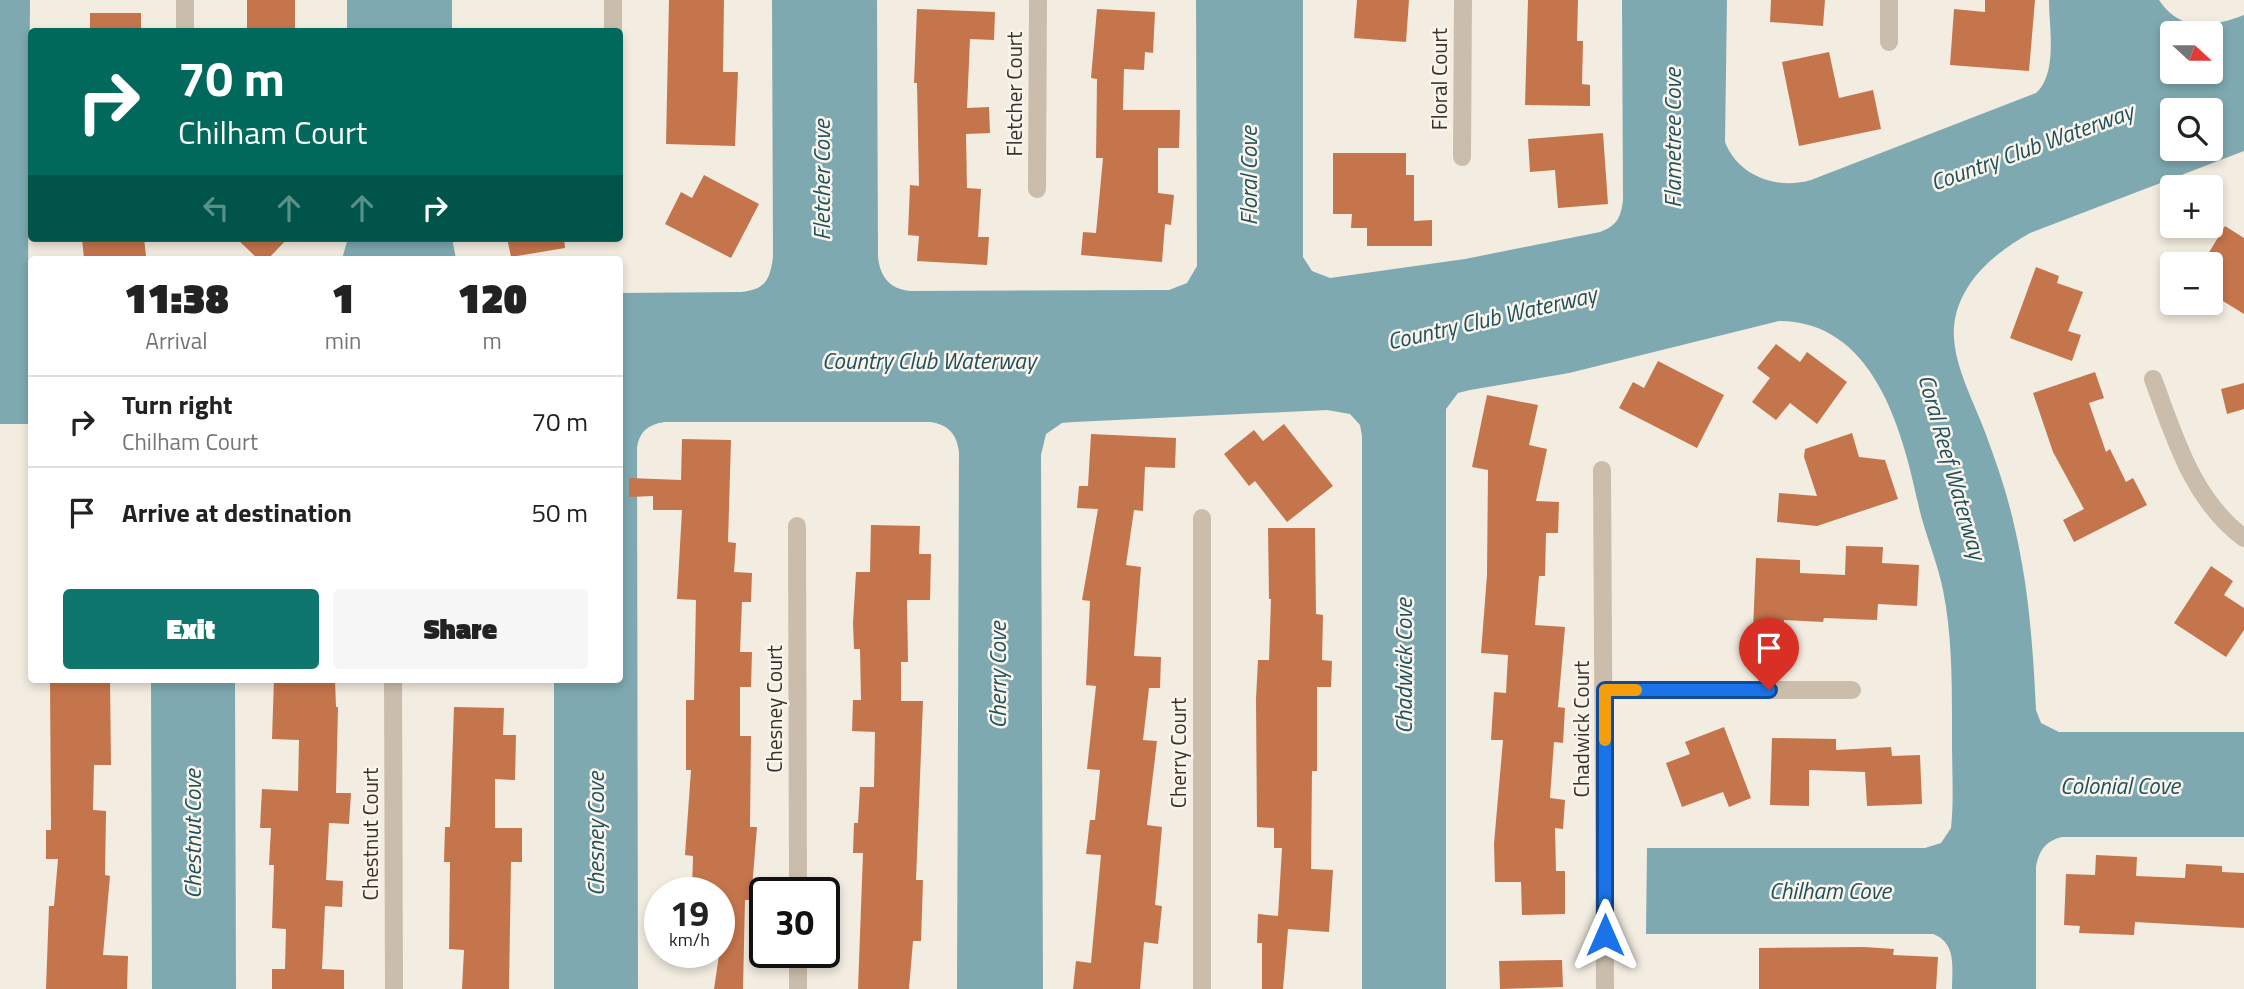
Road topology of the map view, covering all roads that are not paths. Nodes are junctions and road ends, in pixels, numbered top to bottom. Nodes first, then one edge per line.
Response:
1 (185, 0) edge
2 (613, 0) edge
3 (1038, 0) edge
4 (1463, 0) edge
5 (1889, 0) edge
6 (185, 28) edge
7 (613, 28) edge
8 (1889, 42) dead end
9 (1462, 158) dead end
10 (1038, 189) dead end
11 (2153, 379) dead end
12 (1602, 470) dead end
13 (1202, 518) dead end
14 (797, 526) dead end
15 (2244, 538) edge
16 (393, 683) edge
17 (1605, 690) junction
18 (1852, 690) dead end
19 (798, 877) edge
20 (798, 968) edge
21 (394, 989) edge
22 (798, 989) edge
23 (1202, 989) edge
24 (1605, 989) edge

1 - 6 street
2 - 7 street
3 - 10 street, Fletcher Court
4 - 9 street, Floral Court
5 - 8 street
11 - 15 street
12 - 17 street, Chadwick Court
13 - 23 street, Cherry Court
14 - 19 street, Chesney Court
16 - 21 street, Chestnut Court
17 - 18 street
17 - 24 street, Chadwick Court
20 - 22 street

